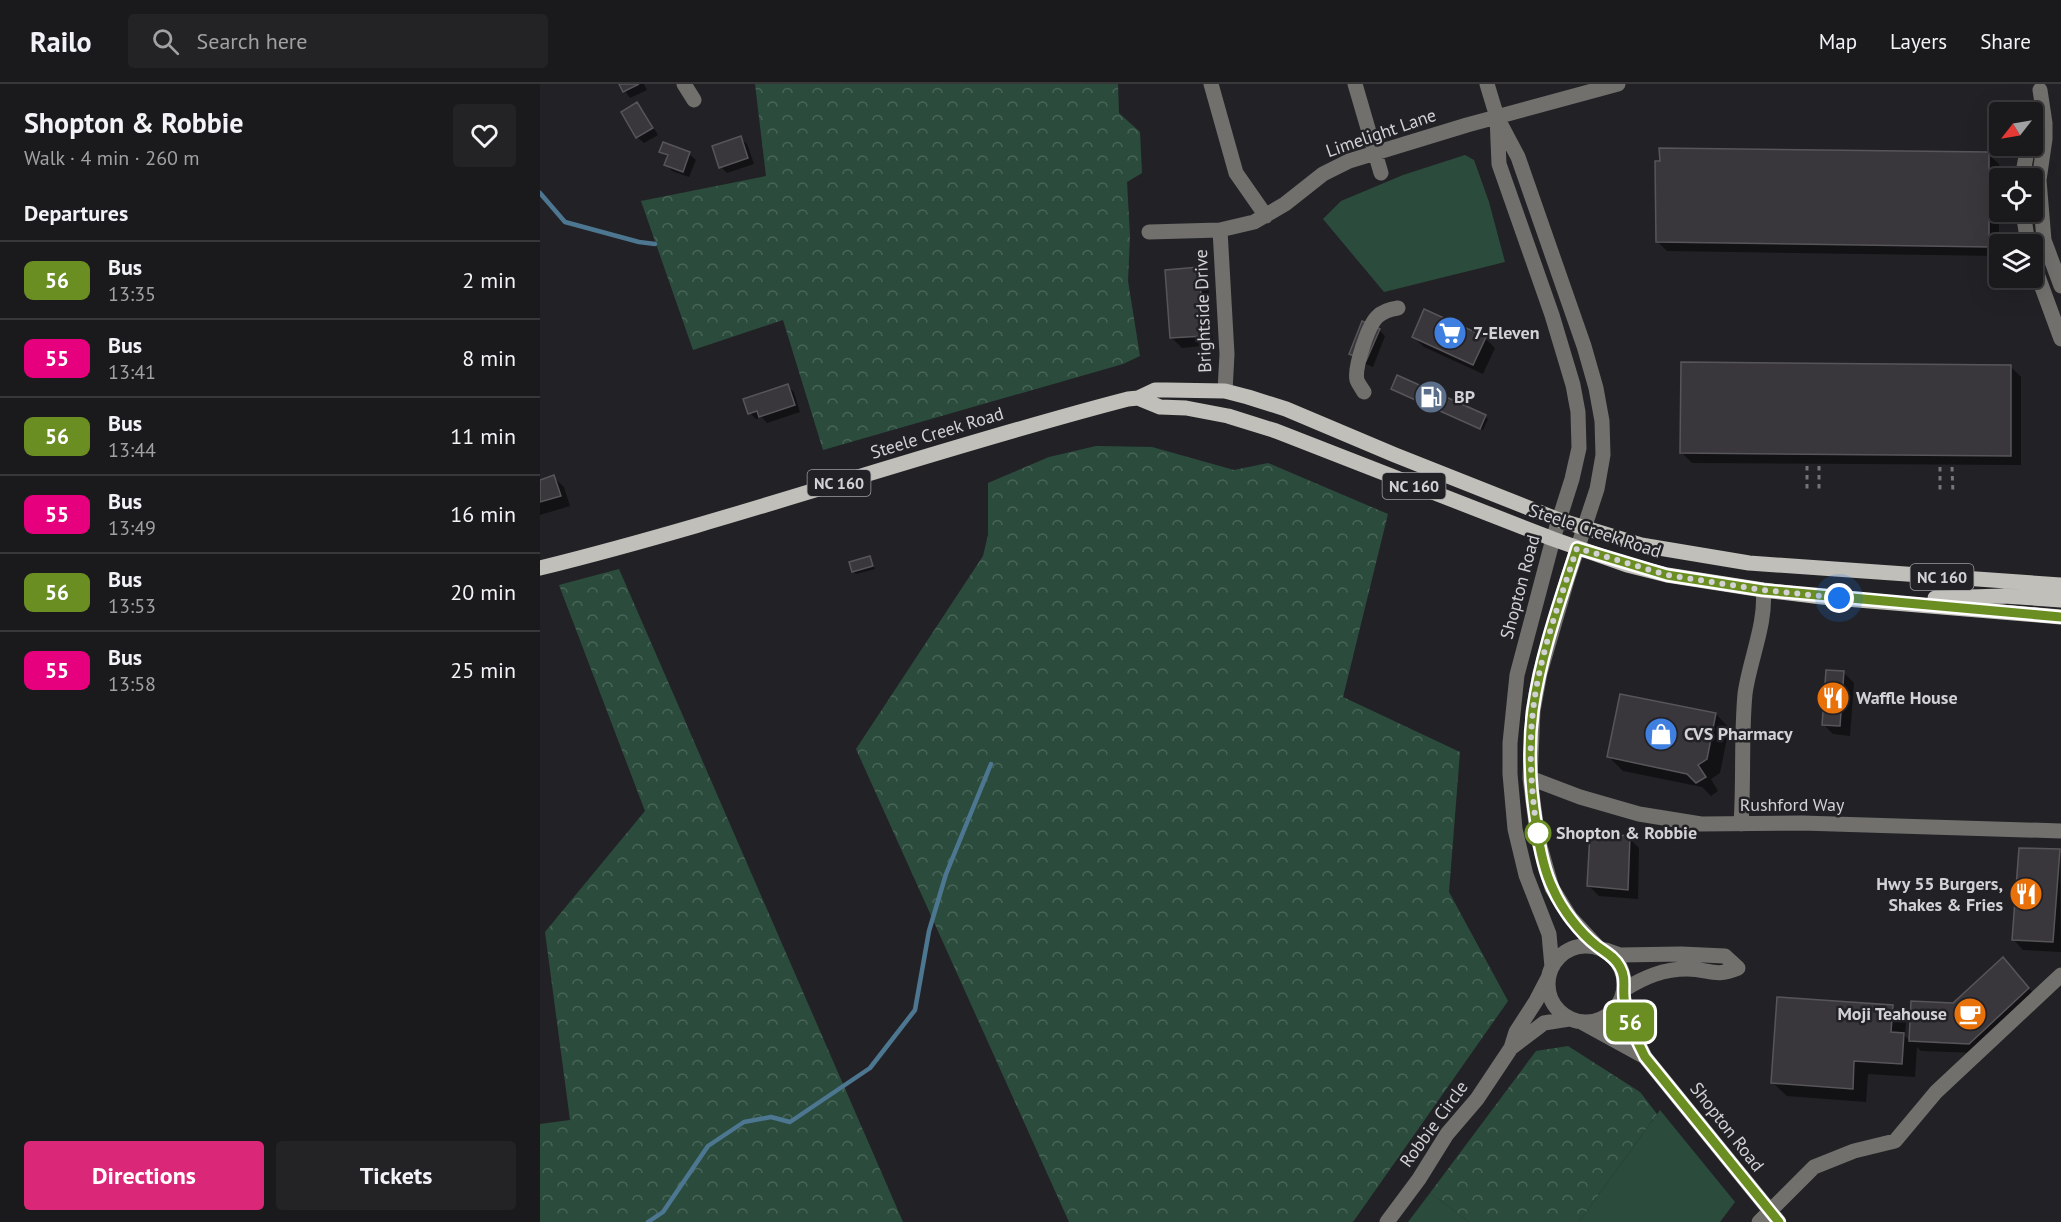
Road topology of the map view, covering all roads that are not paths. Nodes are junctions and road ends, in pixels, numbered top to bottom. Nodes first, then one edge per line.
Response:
1 (684, 84) edge
2 (1211, 84) edge
3 (1355, 84) edge
4 (1487, 84) edge
5 (1618, 84) edge
6 (2041, 86) edge
7 (694, 100) dead end
8 (2037, 102) edge
9 (1497, 117) junction
10 (1375, 153) junction
11 (1381, 173) dead end
12 (1266, 216) junction
13 (1220, 230) junction
14 (1149, 232) dead end
15 (2061, 286) edge
16 (2042, 288) edge
17 (1398, 308) dead end
18 (2061, 339) edge
19 (1225, 391) junction
20 (1364, 392) dead end
21 (1137, 398) junction
22 (1559, 520) junction
23 (1585, 529) junction
24 (1553, 539) junction
25 (1577, 548) junction
26 (540, 568) edge
27 (2061, 575) edge
28 (2045, 584) junction
29 (2061, 585) edge
30 (1763, 590) junction
31 (1875, 600) junction
32 (2061, 600) edge
33 (2061, 617) edge
34 (1530, 778) junction
35 (1741, 824) junction
36 (2061, 831) edge
37 (1601, 948) junction
38 (1550, 972) junction
39 (2061, 975) edge
40 (1624, 993) junction
41 (1576, 1021) junction
42 (1511, 1047) junction
43 (1645, 1057) junction
44 (1769, 1219) edge
45 (1387, 1222) edge

1 - 7 street
2 - 12 street
3 - 10 street
4 - 9 street, Shopton Road
5 - 9 street, Limelight Lane
6 - 8 street
6 - 15 street
9 - 10 street, Limelight Lane
9 - 22 street, Shopton Road
9 - 23 street, Shopton Road
10 - 11 street
10 - 12 street, Limelight Lane
12 - 13 street, Limelight Lane
13 - 14 street, Limelight Lane
13 - 19 street, Brightside Drive
16 - 18 street
17 - 20 street
19 - 21 main road, Steele Creek Road / NC 160
19 - 22 main road, Steele Creek Road / NC 160
21 - 24 main road, Steele Creek Road / NC 160
21 - 26 main road, Steele Creek Road / NC 160
22 - 23 main road, Steele Creek Road / NC 160
22 - 24 street, Shopton Road
23 - 25 street, Shopton Road
23 - 28 main road, Steele Creek Road / NC 160
24 - 25 main road, Steele Creek Road / NC 160
24 - 38 street, Shopton Road
25 - 30 main road, Steele Creek Road / NC 160
25 - 34 street, Shopton Road
27 - 28 street
28 - 29 main road, Steele Creek Road / NC 160
30 - 31 main road, Steele Creek Road / NC 160
30 - 35 street
31 - 32 main road
31 - 33 main road, Steele Creek Road / NC 160
34 - 35 street, Rushford Way
34 - 37 street, Shopton Road
35 - 36 street, Rushford Way
37 - 38 street
37 - 40 street
37 - 40 street
38 - 41 street
38 - 42 street, Robbie Circle
39 - 44 street
40 - 41 street
40 - 43 street, Shopton Road
41 - 42 street, Robbie Circle
41 - 43 street, Shopton Road
42 - 45 street, Robbie Circle
43 - 44 street, Shopton Road

